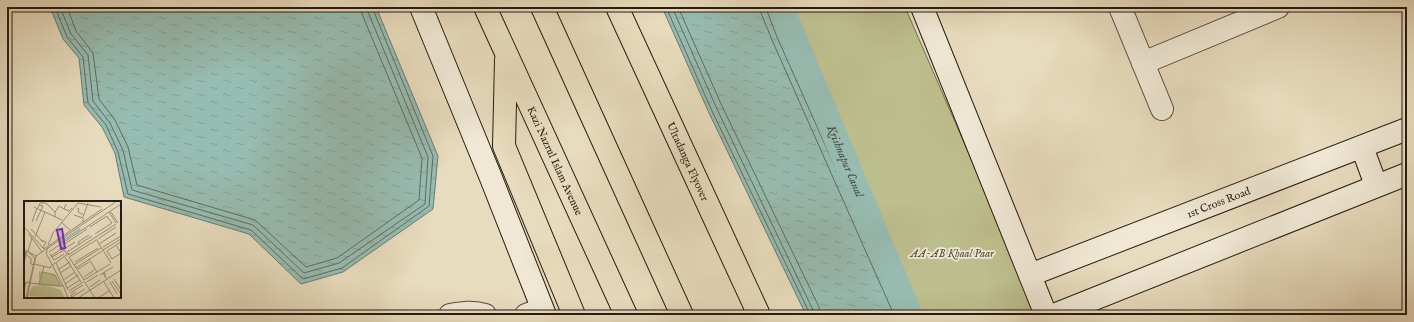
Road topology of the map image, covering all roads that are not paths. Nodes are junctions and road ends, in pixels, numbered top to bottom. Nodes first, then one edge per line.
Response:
1 (421, 7) edge
2 (485, 7) edge
3 (542, 7) edge
4 (617, 7) edge
5 (922, 7) edge
6 (1120, 7) edge
7 (1277, 7) edge
8 (506, 55) junction
9 (1143, 62) junction
10 (1162, 109) dead end
11 (1407, 129) edge
12 (1362, 147) junction
13 (1407, 174) edge
14 (1376, 185) junction
15 (1030, 276) junction
16 (538, 313) edge
17 (450, 315) edge
18 (485, 315) edge
19 (574, 315) edge
20 (626, 315) edge
21 (682, 315) edge
22 (759, 315) edge
23 (1046, 315) edge
24 (1054, 315) edge

1 - 16 street
2 - 8 main road, Kazi Nazrul Islam Avenue
3 - 21 main road
4 - 22 main road, Ultadanga Flyover
5 - 15 street
6 - 9 street
7 - 9 street
8 - 19 main road
8 - 20 main road, Kazi Nazrul Islam Avenue
9 - 10 street
11 - 12 street, 1st Cross Road
12 - 14 street
12 - 15 street, 1st Cross Road
13 - 14 street
14 - 24 street
15 - 23 street
17 - 18 street

